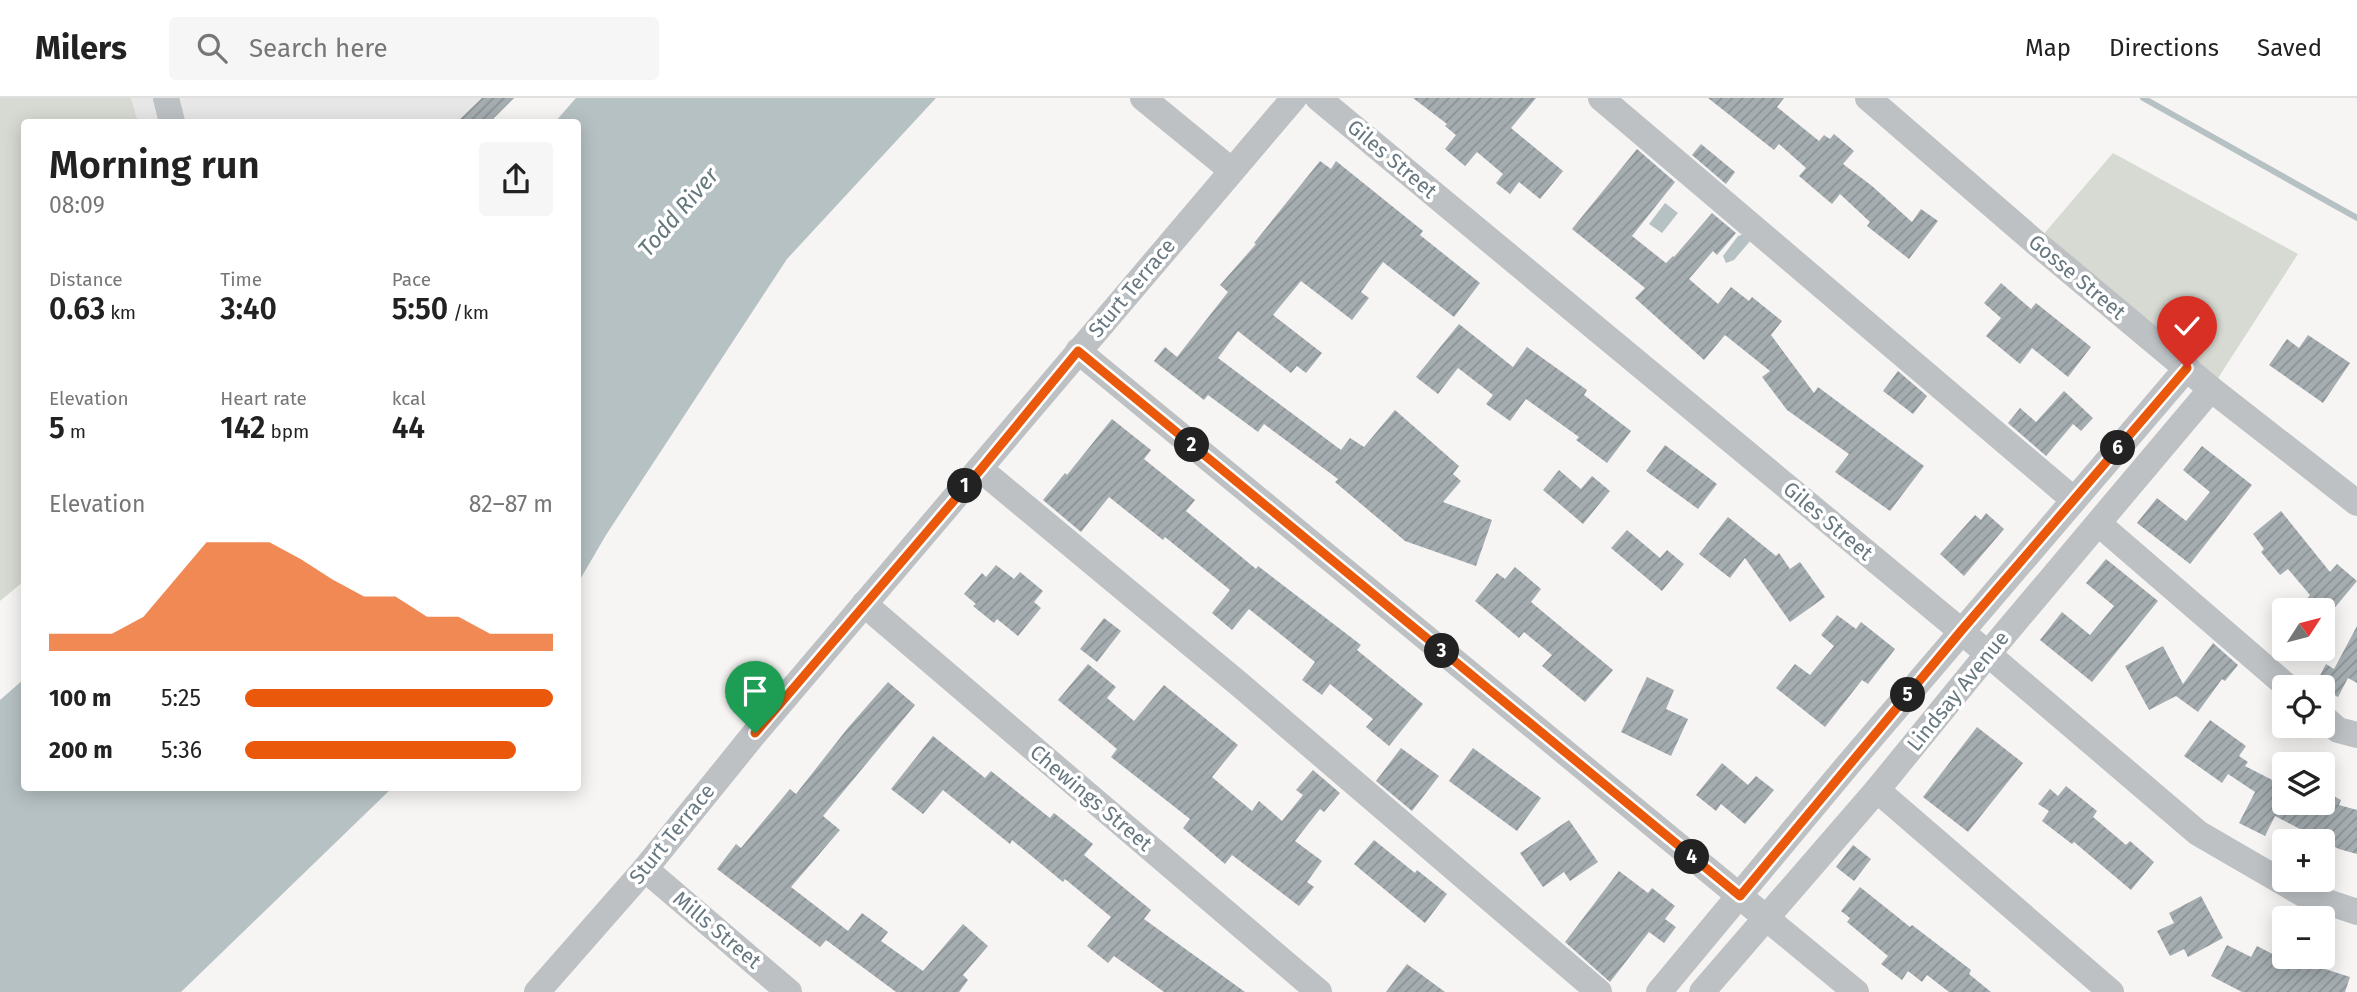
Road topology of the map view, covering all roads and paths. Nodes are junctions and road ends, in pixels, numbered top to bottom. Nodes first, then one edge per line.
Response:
1 (166, 98) edge
2 (1143, 98) edge
3 (1294, 98) edge
4 (1318, 98) edge
5 (1601, 98) edge
6 (1868, 98) edge
7 (171, 119) edge
8 (1231, 170) junction
9 (1078, 351) junction
10 (2187, 368) junction
11 (2211, 389) junction
12 (981, 469) junction
13 (2074, 500) junction
14 (2357, 503) edge
15 (2099, 524) junction
16 (864, 604) junction
17 (1961, 631) junction
18 (1987, 654) junction
19 (2274, 675) edge
20 (2335, 727) edge
21 (2357, 735) edge
22 (1877, 790) junction
23 (645, 869) junction
24 (1740, 896) junction
25 (2357, 912) edge
26 (1767, 918) junction
27 (537, 992) edge
28 (789, 992) edge
29 (1319, 992) edge
30 (1599, 992) edge
31 (1659, 992) edge
32 (1702, 992) edge
33 (1856, 992) edge
34 (2111, 992) edge

1 - 7 street
2 - 8 street
3 - 8 street, Sturt Terrace
4 - 17 street, Giles Street
5 - 13 street
6 - 10 street, Gosse Street
8 - 9 street, Sturt Terrace
9 - 12 street, Sturt Terrace
9 - 24 street
10 - 11 street, Gosse Street
10 - 13 street, Lindsay Avenue
11 - 14 street, Gosse Street
11 - 15 street, Lindsay Avenue
12 - 16 street, Sturt Terrace
12 - 30 street
13 - 17 street, Lindsay Avenue
15 - 18 street, Lindsay Avenue
15 - 19 street
16 - 23 street, Sturt Terrace
16 - 29 street, Chewings Street
17 - 18 street, Giles Street
17 - 24 street, Lindsay Avenue
18 - 22 street, Lindsay Avenue
18 - 25 street, Giles Street
20 - 21 street
22 - 26 street, Lindsay Avenue
22 - 34 street
23 - 27 street, Sturt Terrace
23 - 28 street, Mills Street
24 - 26 street
24 - 31 street, Lindsay Avenue
26 - 32 street, Lindsay Avenue
26 - 33 street

